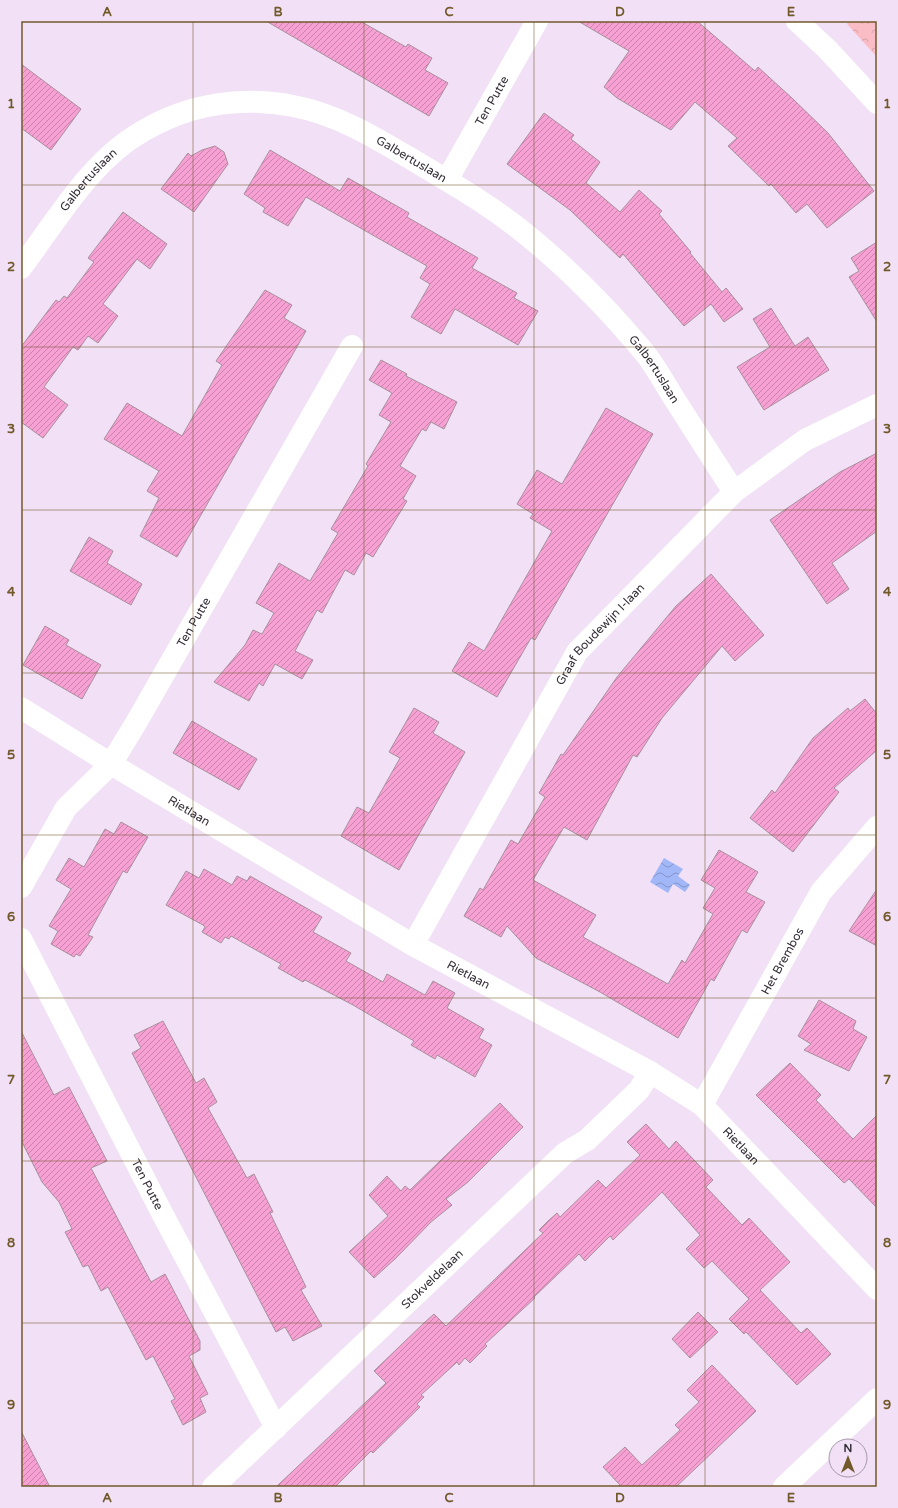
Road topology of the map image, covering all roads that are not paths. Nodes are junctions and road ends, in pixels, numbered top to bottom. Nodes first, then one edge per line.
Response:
1 (537, 21) edge
2 (797, 21) edge
3 (877, 103) edge
4 (446, 180) junction
5 (21, 268) edge
6 (352, 346) dead end
7 (877, 405) edge
8 (734, 492) junction
9 (21, 708) edge
10 (111, 764) junction
11 (877, 827) edge
12 (21, 887) edge
13 (21, 939) edge
14 (412, 945) junction
15 (650, 1072) junction
16 (702, 1105) junction
17 (877, 1289) edge
18 (877, 1399) edge
19 (276, 1428) junction
20 (213, 1487) edge
21 (784, 1487) edge

1 - 4 street, Ten Putte
2 - 3 street
4 - 5 street, Galbertuslaan
4 - 8 street, Galbertuslaan
6 - 10 street, Ten Putte
7 - 8 street, Graaf Boudewijn I-laan
8 - 14 street, Graaf Boudewijn I-laan
9 - 10 street, Rietlaan
10 - 12 street, Ten Putte
10 - 14 street, Rietlaan
11 - 16 street, Het Brembos
13 - 19 street, Ten Putte
14 - 15 street, Rietlaan
15 - 16 street, Rietlaan
15 - 19 street, Stokveldelaan
16 - 17 street, Rietlaan
18 - 21 street
19 - 20 street, Stokveldelaan

